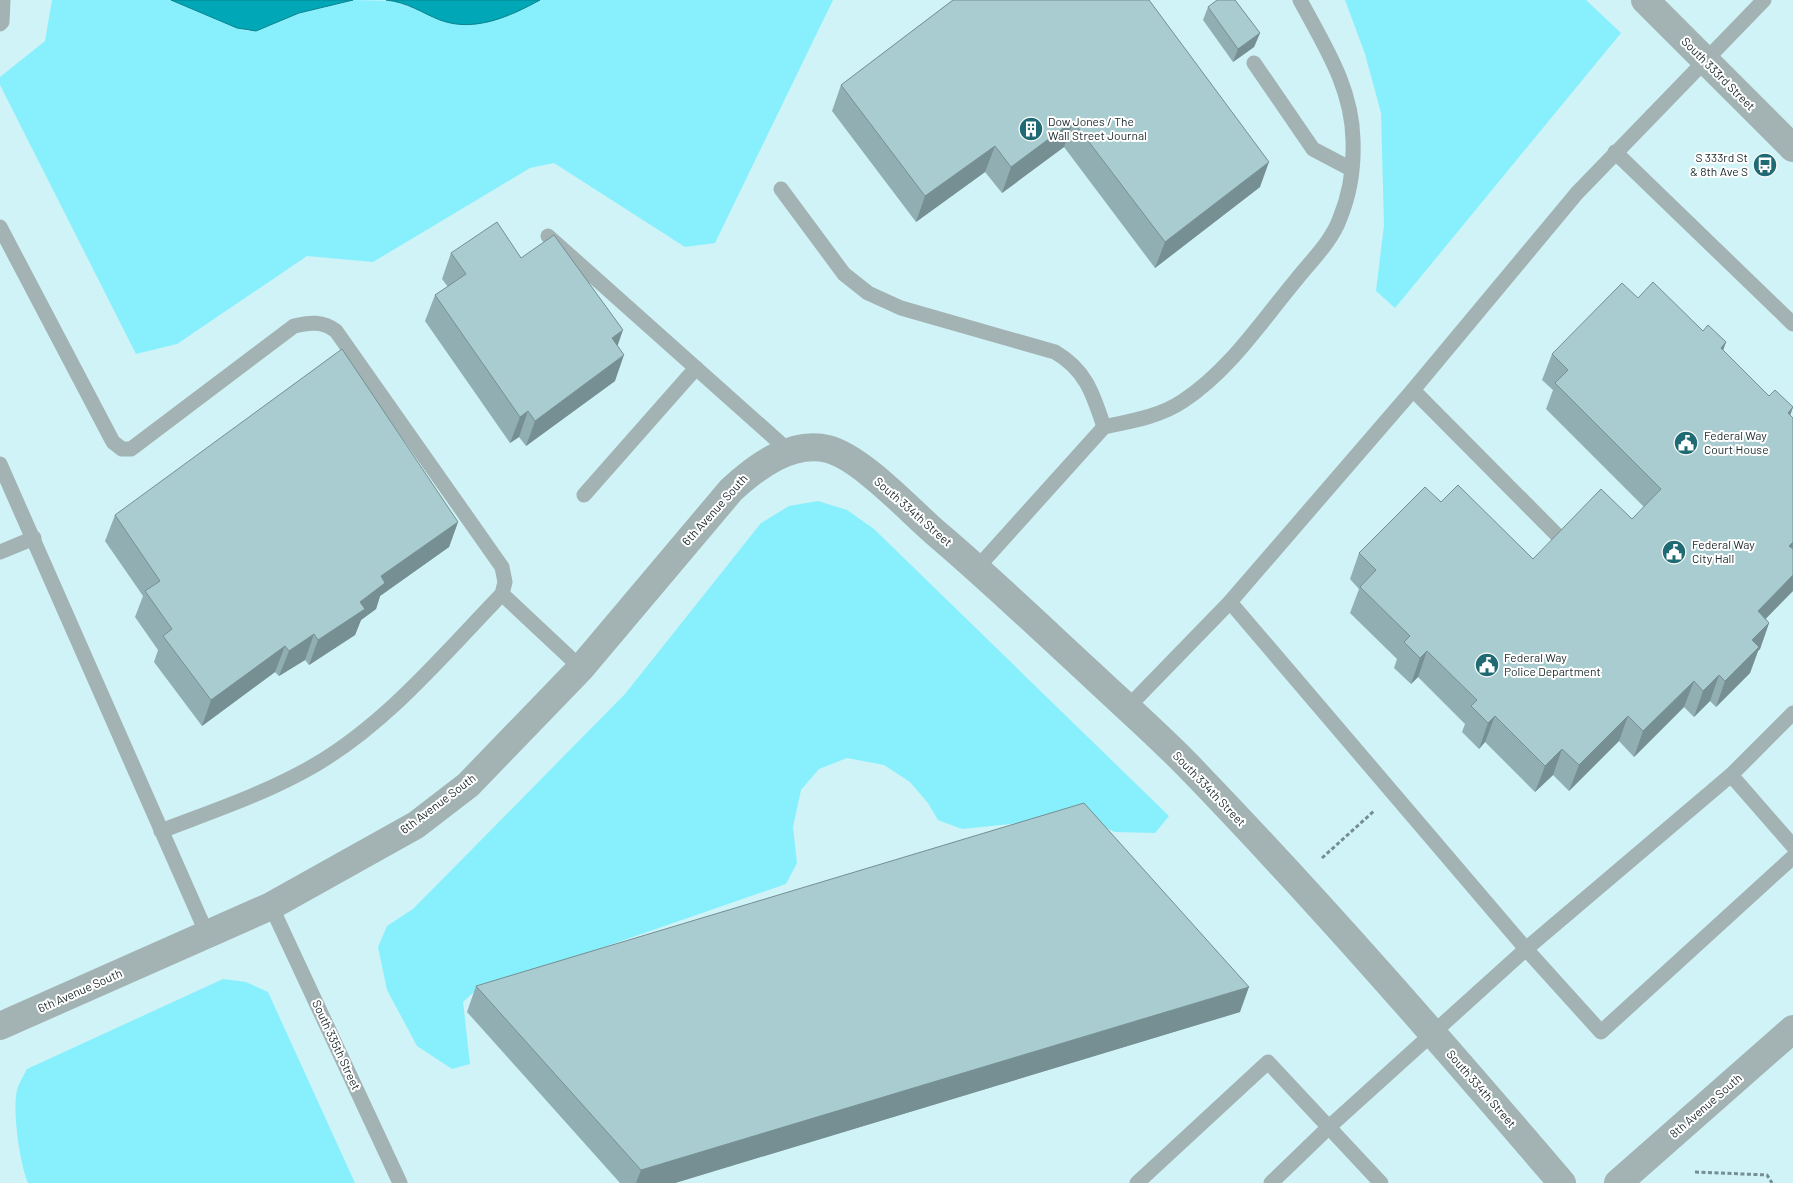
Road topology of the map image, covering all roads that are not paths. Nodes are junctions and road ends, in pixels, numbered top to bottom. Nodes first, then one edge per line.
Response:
1 (3, 0) edge
2 (1300, 0) edge
3 (1644, 0) edge
4 (1764, 0) edge
5 (0, 24) edge
6 (1704, 60) junction
7 (1254, 63) dead end
8 (1793, 148) edge
9 (1615, 152) junction
10 (1351, 170) junction
11 (781, 189) dead end
12 (0, 227) edge
13 (548, 236) dead end
14 (1793, 324) edge
15 (696, 368) junction
16 (1413, 390) junction
17 (1104, 427) junction
18 (800, 449) junction
19 (0, 464) edge
20 (584, 495) dead end
21 (34, 538) junction
22 (1560, 538) edge
23 (0, 552) edge
24 (977, 568) junction
25 (502, 594) junction
26 (1230, 602) junction
27 (581, 668) junction
28 (1127, 708) junction
29 (1793, 713) edge
30 (1731, 775) junction
31 (161, 831) junction
32 (1793, 846) edge
33 (1793, 858) edge
34 (271, 906) junction
35 (207, 934) junction
36 (1526, 949) junction
37 (0, 1026) edge
38 (1793, 1029) edge
39 (1432, 1033) junction
40 (1329, 1127) junction
41 (400, 1183) edge
42 (1137, 1183) edge
43 (1272, 1183) edge
44 (1381, 1183) edge
45 (1562, 1183) edge
46 (1618, 1183) edge

1 - 5 lane
2 - 10 lane
3 - 6 street, South 333rd Street
4 - 6 lane
6 - 8 street, South 333rd Street
6 - 9 lane
7 - 10 lane
9 - 14 lane
9 - 16 lane
10 - 17 lane
11 - 17 lane
12 - 25 lane
13 - 15 lane
15 - 18 lane
15 - 20 lane
16 - 22 lane
16 - 26 lane
17 - 24 lane
18 - 24 street, South 334th Street
18 - 27 street, 6th Avenue South
19 - 21 lane
21 - 23 lane
21 - 31 lane
24 - 28 street, South 334th Street
25 - 27 lane
25 - 31 lane
26 - 28 lane
26 - 36 lane
27 - 34 street, 6th Avenue South
28 - 39 street, South 334th Street
29 - 30 lane
30 - 32 lane
30 - 36 lane
31 - 35 lane
33 - 36 lane
34 - 35 street, 6th Avenue South
34 - 41 lane, South 335th Street
35 - 37 street, 6th Avenue South
36 - 39 lane
38 - 46 street, 8th Avenue South
39 - 40 lane
39 - 45 street, South 334th Street
40 - 42 lane
40 - 43 lane
40 - 44 lane

